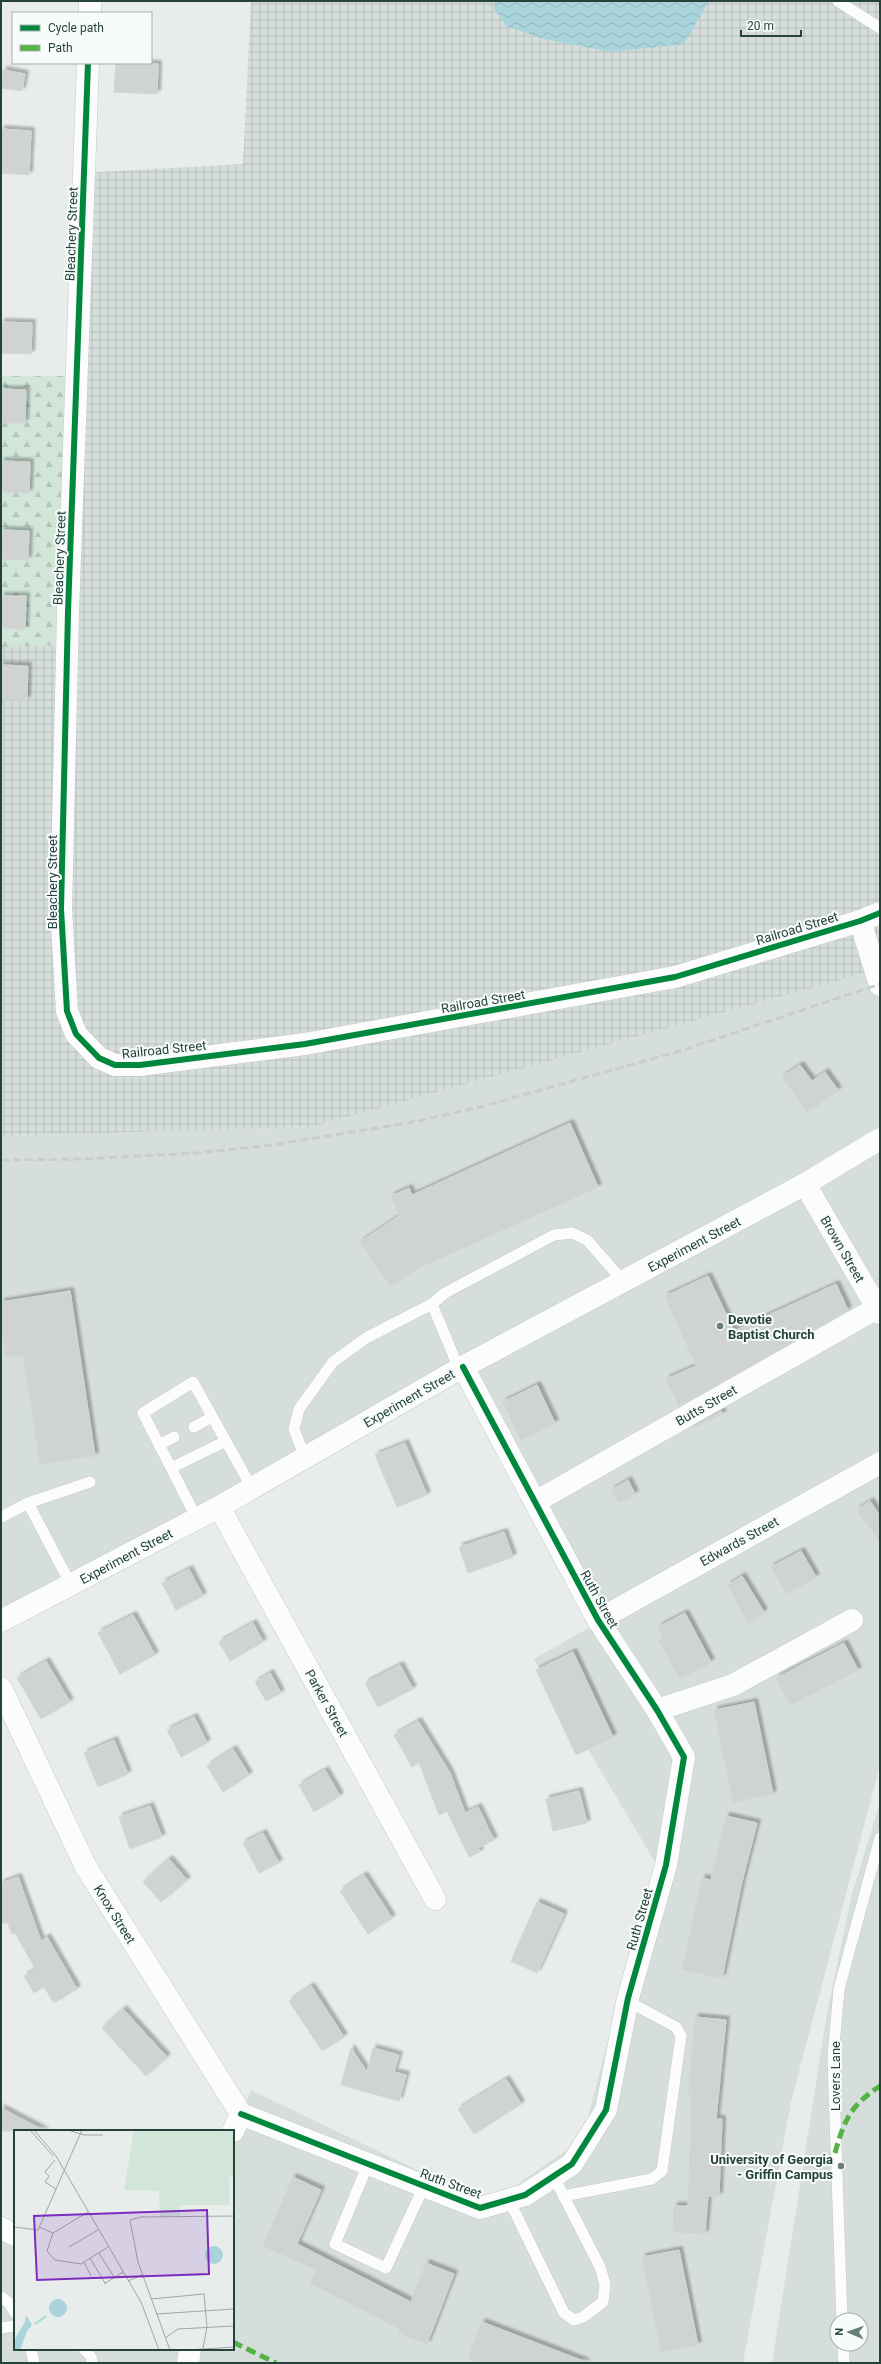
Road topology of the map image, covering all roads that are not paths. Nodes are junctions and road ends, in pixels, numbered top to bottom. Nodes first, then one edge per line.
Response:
1 (90, 1) edge
2 (838, 1) edge
3 (90, 12) edge
4 (880, 28) edge
5 (88, 64) edge
6 (880, 913) edge
7 (860, 921) junction
8 (880, 985) edge
9 (87, 1047) joint
10 (880, 1139) edge
11 (805, 1184) junction
12 (623, 1281) junction
13 (432, 1304) junction
14 (878, 1311) edge
15 (461, 1368) junction
16 (212, 1417) junction
17 (194, 1427) dead end
18 (174, 1437) dead end
19 (226, 1441) junction
20 (159, 1445) junction
21 (305, 1458) junction
22 (880, 1463) edge
23 (171, 1468) junction
24 (90, 1482) dead end
25 (252, 1488) junction
26 (535, 1502) junction
27 (28, 1504) junction
28 (219, 1507) junction
29 (1, 1517) edge
30 (197, 1519) junction
31 (71, 1585) junction
32 (598, 1620) junction
33 (852, 1620) dead end
34 (1, 1622) edge
35 (1, 1688) edge
36 (657, 1710) junction
37 (880, 1838) edge
38 (435, 1899) dead end
39 (627, 2001) junction
40 (237, 2122) edge
41 (368, 2164) junction
42 (424, 2186) junction
43 (558, 2186) junction
44 (509, 2200) junction
45 (1, 2228) edge
46 (14, 2234) edge
47 (1, 2297) edge
48 (14, 2311) edge
49 (842, 2312) edge
50 (14, 2326) edge
51 (1, 2328) edge
52 (31, 2350) edge
53 (85, 2350) edge
54 (190, 2350) edge
55 (843, 2352) edge
56 (34, 2363) edge
57 (92, 2363) edge
58 (188, 2363) edge
59 (844, 2363) edge

1 - 3 street
2 - 4 lane
5 - 9 street, Bleachery Street
6 - 7 street, Railroad Street
7 - 8 street
7 - 9 street, Railroad Street
10 - 11 street, Experiment Street
11 - 12 street, Experiment Street
11 - 14 street, Brown Street
12 - 13 lane
12 - 15 street, Experiment Street
13 - 15 lane
13 - 21 lane
14 - 26 street, Butts Street
15 - 21 street, Experiment Street
15 - 26 street, Ruth Street
16 - 17 lane
16 - 19 lane
16 - 20 lane
18 - 20 lane
19 - 23 lane
19 - 25 lane
20 - 23 lane
21 - 25 street, Experiment Street
22 - 32 street, Edwards Street
23 - 30 lane
24 - 27 lane
25 - 28 street, Experiment Street
26 - 32 street, Ruth Street
27 - 29 lane
27 - 31 lane
28 - 30 street, Experiment Street
28 - 38 street, Parker Street
30 - 31 street, Experiment Street
31 - 34 street, Experiment Street
32 - 36 street, Ruth Street
33 - 36 street
35 - 40 street, Knox Street
36 - 39 street, Ruth Street
37 - 49 lane, Lovers Lane
39 - 43 street, Ruth Street
39 - 43 lane
40 - 41 street, Ruth Street
41 - 42 street, Ruth Street
41 - 42 lane
42 - 44 street, Ruth Street
43 - 44 street, Ruth Street
43 - 44 lane
45 - 46 street
47 - 48 lane
50 - 51 lane
52 - 56 lane
53 - 57 lane
54 - 58 street
55 - 59 lane

